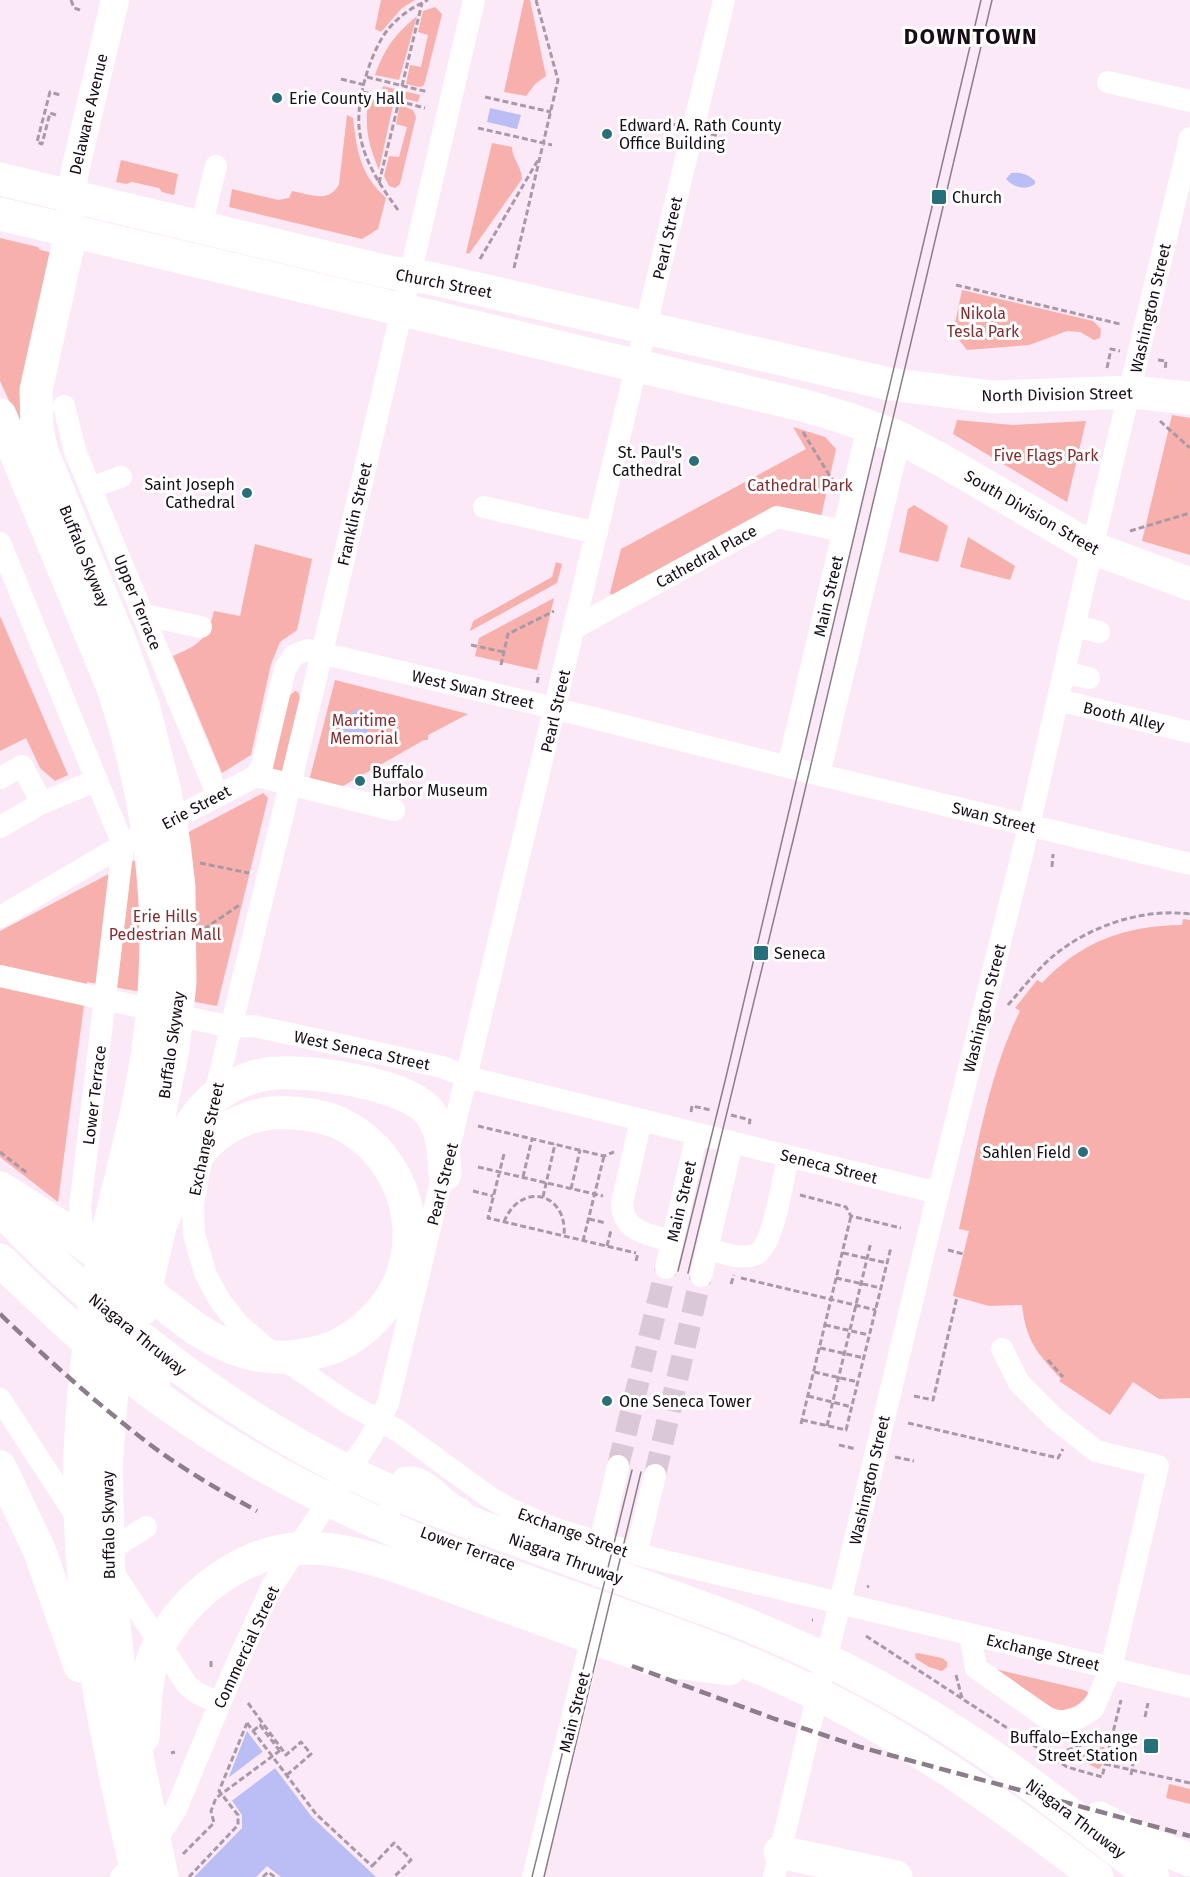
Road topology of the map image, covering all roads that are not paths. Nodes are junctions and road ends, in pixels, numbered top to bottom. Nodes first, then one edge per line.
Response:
1 (115, 0) edge
2 (474, 0) edge
3 (724, 0) edge
4 (1108, 82) dead end
5 (1190, 101) edge
6 (1190, 138) edge
7 (216, 166) dead end
8 (0, 179) edge
9 (72, 196) junction
10 (0, 214) edge
11 (201, 227) junction
12 (69, 230) junction
13 (254, 240) junction
14 (247, 272) junction
15 (410, 274) junction
16 (402, 308) junction
17 (646, 328) junction
18 (638, 365) junction
19 (889, 384) joint
20 (1131, 392) junction
21 (1190, 398) edge
22 (64, 406) dead end
23 (0, 416) edge
24 (882, 431) junction
25 (121, 477) dead end
26 (90, 488) junction
27 (484, 507) dead end
28 (843, 531) junction
29 (597, 533) junction
30 (0, 543) edge
31 (1092, 548) junction
32 (1190, 584) edge
33 (95, 610) junction
34 (144, 615) junction
35 (1074, 626) junction
36 (201, 627) dead end
37 (574, 628) junction
38 (1099, 632) dead end
39 (322, 653) junction
40 (1064, 672) junction
41 (1089, 678) dead end
42 (1058, 700) junction
43 (555, 708) junction
44 (1190, 732) edge
45 (802, 770) junction
46 (256, 776) junction
47 (0, 778) edge
48 (97, 780) junction
49 (289, 785) junction
50 (218, 796) junction
51 (42, 803) junction
52 (394, 810) dead end
53 (1029, 826) junction
54 (0, 827) edge
55 (123, 846) junction
56 (1190, 864) edge
57 (0, 917) edge
58 (0, 976) edge
59 (106, 998) junction
60 (231, 1027) junction
61 (467, 1077) junction
62 (641, 1120) junction
63 (694, 1124) junction
64 (727, 1141) junction
65 (788, 1156) junction
66 (445, 1174) junction
67 (0, 1188) edge
68 (938, 1193) junction
69 (0, 1209) edge
70 (160, 1223) junction
71 (672, 1241) junction
72 (707, 1249) junction
73 (0, 1260) edge
74 (666, 1268) tunnel mouth
75 (701, 1276) tunnel mouth
76 (1002, 1349) dead end
77 (0, 1399) edge
78 (380, 1421) junction
79 (108, 1426) junction
80 (618, 1466) tunnel mouth
81 (0, 1467) edge
82 (655, 1475) tunnel mouth
83 (332, 1494) junction
84 (387, 1517) junction
85 (146, 1527) dead end
86 (618, 1549) junction
87 (102, 1555) junction
88 (840, 1604) junction
89 (970, 1635) junction
90 (1111, 1668) junction
91 (775, 1676) junction
92 (1190, 1687) edge
93 (219, 1703) junction
94 (110, 1754) junction
95 (141, 1773) junction
96 (1034, 1786) junction
97 (1051, 1842) junction
98 (1190, 1860) edge
99 (777, 1865) edge
100 (169, 1869) edge
101 (121, 1877) edge
102 (138, 1877) edge
103 (534, 1877) edge
104 (544, 1877) edge
105 (896, 1877) edge
106 (1074, 1877) edge
107 (1097, 1877) edge
108 (1153, 1877) edge

1 - 9 main road, Delaware Avenue
2 - 15 street, Franklin Street
3 - 17 street, Pearl Street
4 - 5 street
6 - 20 street, Washington Street
7 - 11 street
8 - 9 highway, Church Street
9 - 11 highway, Church Street
9 - 12 main road, Delaware Avenue
10 - 12 highway, Church Street
11 - 13 highway, Church Street
12 - 14 highway, Church Street
12 - 33 highway, Buffalo Skyway
13 - 14 street
13 - 15 highway, Church Street
14 - 16 highway, Church Street
15 - 16 street, Franklin Street
15 - 17 highway, Church Street
16 - 18 highway, Church Street
16 - 39 street, Franklin Street
17 - 18 street, Pearl Street
17 - 19 highway, Church Street
18 - 24 highway, Church Street
18 - 29 street, Pearl Street
19 - 20 highway, North Division Street
20 - 21 highway, North Division Street
20 - 31 street, Washington Street
22 - 26 street, Upper Terrace
23 - 33 highway, Buffalo Skyway
24 - 28 street, Main Street
24 - 31 highway, South Division Street
24 - 45 street, Main Street
25 - 26 street
26 - 34 street, Upper Terrace
27 - 29 street
28 - 37 street, Cathedral Place
28 - 45 street, Main Street
29 - 37 street, Pearl Street
30 - 48 street, Lower Terrace
31 - 32 highway, South Division Street
31 - 35 street, Washington Street
33 - 79 highway, Buffalo Skyway
33 - 94 highway, Buffalo Skyway
34 - 36 street
34 - 50 street, Upper Terrace
35 - 38 street
35 - 40 street, Washington Street
37 - 43 street, Pearl Street
39 - 43 street, West Swan Street
39 - 46 street
39 - 49 street, Franklin Street
40 - 41 street
40 - 42 street, Washington Street
42 - 44 street, Booth Alley
42 - 53 street, Washington Street
43 - 45 street, West Swan Street
43 - 61 street, Pearl Street
45 - 53 street, Swan Street
46 - 49 street
46 - 50 street, Erie Street
47 - 51 street
48 - 51 street
48 - 55 street, Lower Terrace
49 - 52 street
49 - 60 street, Franklin Street
50 - 55 street, Erie Street
51 - 54 street
53 - 56 street, Swan Street
53 - 68 street, Washington Street
55 - 57 street, Erie Street
55 - 59 street, Lower Terrace
58 - 59 street, West Seneca Street
59 - 60 street, West Seneca Street
59 - 83 street, Lower Terrace
60 - 61 street, West Seneca Street
60 - 78 street, Exchange Street
61 - 62 street, West Seneca Street
61 - 66 street, Pearl Street
62 - 63 street, West Seneca Street
62 - 71 street
63 - 64 street, West Seneca Street
63 - 71 street, Main Street
64 - 65 street, Seneca Street
64 - 72 street
65 - 68 street, Seneca Street
65 - 72 street
66 - 70 highway
66 - 78 street, Pearl Street
67 - 70 highway
68 - 88 street, Washington Street
69 - 96 highway, Niagara Thruway
70 - 79 highway
71 - 74 street, Main Street
72 - 75 street
73 - 91 highway
76 - 90 street
77 - 87 street
78 - 83 street, Commercial Street
78 - 86 street, Exchange Street
79 - 95 highway, Buffalo Skyway
80 - 86 street, Main Street
81 - 94 highway
82 - 86 street, Main Street
83 - 84 street, Lower Terrace
83 - 93 street, Commercial Street
84 - 84 street, Lower Terrace
85 - 87 street
86 - 88 street, Exchange Street
86 - 103 street, Main Street
86 - 104 street, Main Street
87 - 93 street
88 - 89 street, Exchange Street
88 - 99 street, Washington Street
89 - 90 street, Exchange Street
89 - 90 street
90 - 92 street, Exchange Street
91 - 95 highway
91 - 97 highway
93 - 101 street, Commercial Street
94 - 102 highway, Buffalo Skyway
95 - 100 highway, Buffalo Skyway
96 - 98 highway
96 - 108 highway, Niagara Thruway
97 - 106 highway
97 - 107 highway
99 - 105 highway

